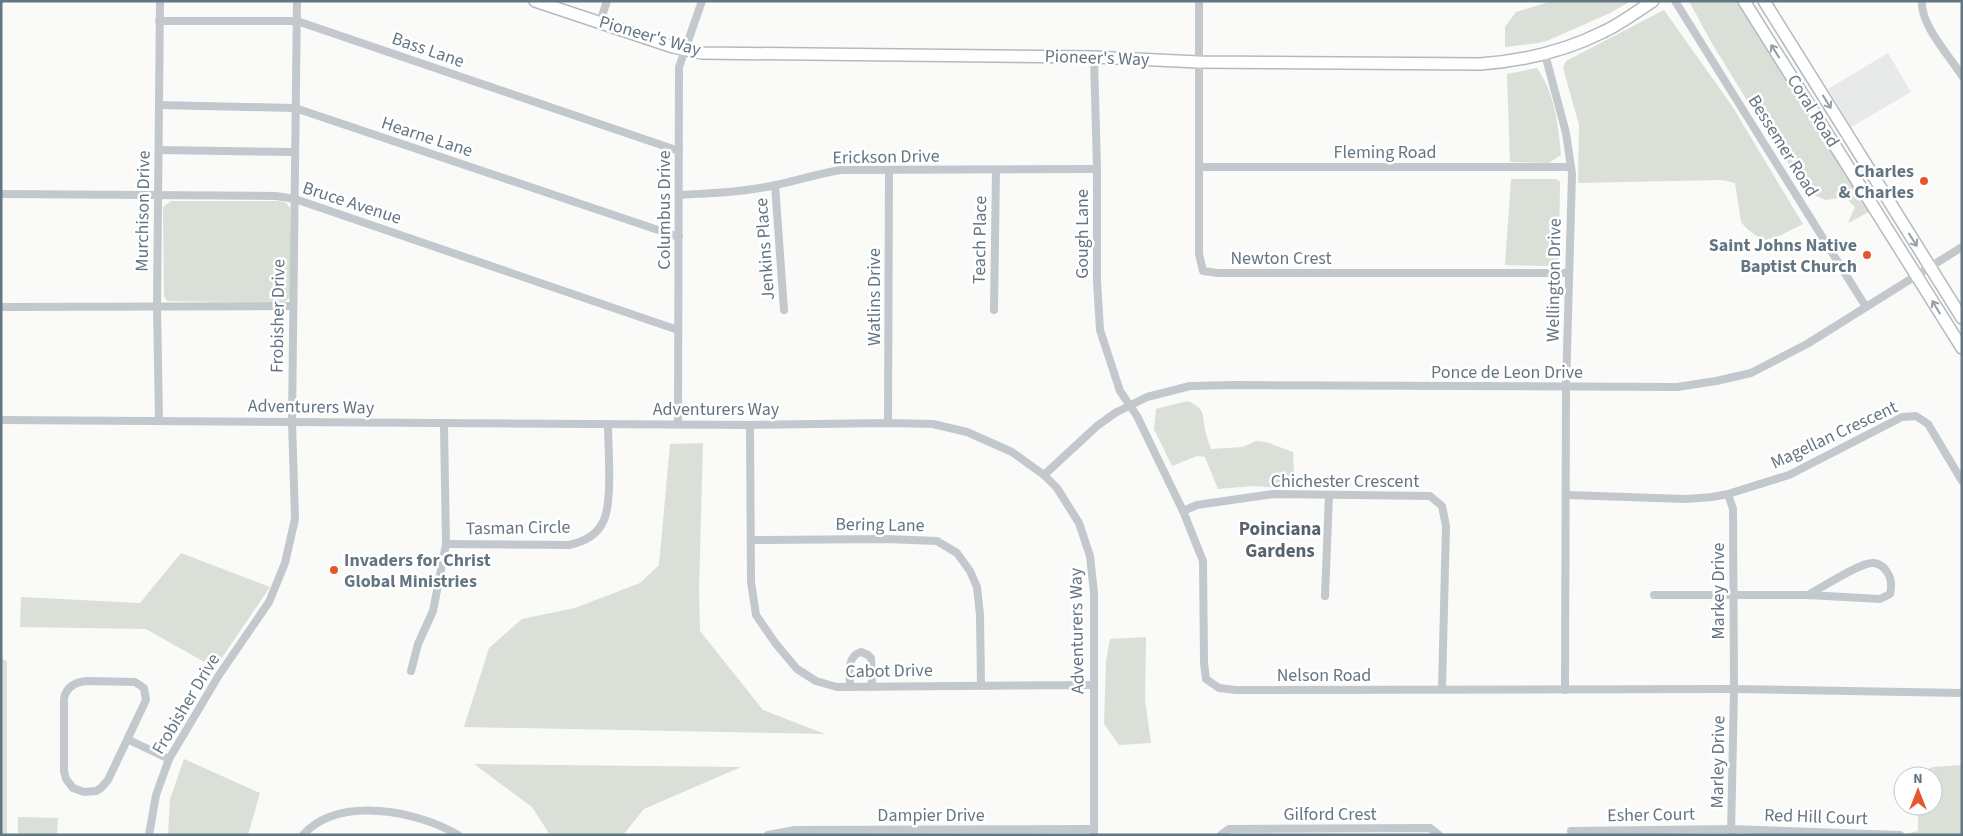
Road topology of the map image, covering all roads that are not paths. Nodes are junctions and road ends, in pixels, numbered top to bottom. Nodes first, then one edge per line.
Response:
1 (160, 1) edge
2 (296, 1) edge
3 (535, 1) edge
4 (607, 1) edge
5 (702, 1) edge
6 (1199, 1) edge
7 (1653, 1) edge
8 (1675, 1) edge
9 (1744, 1) edge
10 (1764, 1) edge
11 (1922, 1) edge
12 (159, 21) junction
13 (297, 21) junction
14 (600, 22) junction
15 (686, 50) junction
16 (1545, 54) junction
17 (1094, 57) junction
18 (1198, 62) junction
19 (1807, 69) junction
20 (1961, 72) edge
21 (1792, 78) junction
22 (159, 105) junction
23 (295, 108) junction
24 (159, 150) junction
25 (679, 151) junction
26 (295, 152) junction
27 (1200, 167) junction
28 (1571, 167) junction
29 (1097, 169) junction
30 (996, 170) junction
31 (889, 171) junction
32 (1874, 176) junction
33 (775, 185) junction
34 (1860, 185) junction
35 (1, 194) edge
36 (679, 195) junction
37 (158, 196) junction
38 (295, 199) junction
39 (679, 236) junction
40 (1962, 247) edge
41 (1930, 266) junction
42 (1569, 273) junction
43 (1917, 274) junction
44 (157, 306) junction
45 (293, 306) junction
46 (1, 307) edge
47 (1866, 307) junction
48 (784, 310) dead end
49 (994, 310) dead end
50 (1962, 318) edge
51 (678, 330) junction
52 (1962, 348) edge
53 (1566, 387) junction
54 (1129, 406) junction
55 (1, 420) edge
56 (159, 421) junction
57 (292, 422) junction
58 (888, 422) junction
59 (678, 423) junction
60 (444, 424) junction
61 (608, 424) junction
62 (750, 425) junction
63 (1044, 475) junction
64 (1962, 481) edge
65 (1728, 494) junction
66 (1329, 495) junction
67 (1567, 495) junction
68 (1183, 511) junction
69 (751, 540) junction
70 (446, 544) junction
71 (1654, 595) dead end
72 (1733, 595) junction
73 (1808, 595) junction
74 (1325, 596) dead end
75 (411, 671) dead end
76 (981, 685) junction
77 (1094, 685) junction
78 (850, 687) junction
79 (872, 687) junction
80 (1442, 689) junction
81 (1565, 690) junction
82 (1734, 690) junction
83 (1962, 693) edge
84 (129, 740) junction
85 (169, 759) junction
86 (1571, 831) dead end
87 (1094, 832) edge
88 (1731, 832) edge
89 (984, 833) edge
90 (149, 835) edge
91 (303, 835) edge
92 (458, 835) edge
93 (768, 835) edge
94 (1221, 835) edge
95 (1439, 835) edge
96 (1900, 835) edge

1 - 12 street, Murchison Drive
2 - 13 street, Frobisher Drive
3 - 14 main road, Pioneer's Way
4 - 14 street
5 - 15 street, Columbus Drive
6 - 18 street, Newton Crest
7 - 16 main road, Pioneer's Way
8 - 47 street, Bessemer Road
21 -> 9 main road, Coral Road
10 - 19 main road, Coral Road
11 - 20 street
12 - 13 street, Bass Lane
12 - 22 street, Murchison Drive
13 - 23 street, Frobisher Drive
13 - 25 street, Bass Lane
14 - 15 main road, Pioneer's Way
15 - 17 main road, Pioneer's Way
15 - 25 street, Columbus Drive
16 - 18 main road, Pioneer's Way
16 - 28 street, Wellington Drive
17 - 18 main road, Pioneer's Way
17 - 29 street, Gough Lane
18 - 27 street, Newton Crest
19 - 21 main road
19 -> 32 main road, Coral Road
21 - 34 main road, Coral Road
22 - 23 street, Hearne Lane
22 - 24 street, Murchison Drive
23 - 26 street, Frobisher Drive
23 - 39 street, Hearne Lane
24 - 26 street
24 - 37 street, Murchison Drive
25 - 36 street, Columbus Drive
26 - 38 street, Frobisher Drive
27 - 28 street, Fleming Road
27 - 42 street, Newton Crest
28 - 42 street, Wellington Drive
29 - 30 street, Erickson Drive
29 - 54 street, Gough Lane
30 - 31 street, Erickson Drive
30 - 49 street, Teach Place
31 - 33 street, Erickson Drive
31 - 58 street, Watlins Drive
32 - 34 main road
32 -> 41 main road, Coral Road
33 - 36 street, Erickson Drive
33 - 48 street, Jenkins Place
34 - 43 main road, Coral Road
35 - 37 street, Bruce Avenue
36 - 39 street, Columbus Drive
37 - 38 street, Bruce Avenue
37 - 44 street, Murchison Drive
38 - 45 street, Frobisher Drive
38 - 51 street, Bruce Avenue
39 - 51 street, Columbus Drive
40 - 41 street, Ponce de Leon Drive
41 - 43 street, Ponce de Leon Drive
41 - 50 main road, Coral Road
42 - 53 street, Wellington Drive
43 - 47 street, Ponce de Leon Drive
52 -> 43 main road, Coral Road
44 - 45 street
44 - 46 street
44 - 56 street, Murchison Drive
45 - 57 street, Frobisher Drive
47 - 53 street, Ponce de Leon Drive
51 - 59 street, Columbus Drive
53 - 54 street, Ponce de Leon Drive
53 - 67 street, Wellington Drive
54 - 63 street, Ponce de Leon Drive
54 - 68 street, Nelson Road
55 - 56 street, Adventurers Way
56 - 57 street, Adventurers Way
57 - 60 street, Adventurers Way
57 - 85 street, Frobisher Drive
58 - 62 street, Adventurers Way
58 - 63 street, Adventurers Way
59 - 61 street, Adventurers Way
59 - 62 street, Adventurers Way
60 - 61 street, Adventurers Way
60 - 70 street
61 - 70 street, Tasman Circle
62 - 69 street, Cabot Drive
63 - 77 street, Adventurers Way
64 - 65 street, Magellan Crescent
65 - 67 street, Magellan Crescent
65 - 72 street, Markey Drive
66 - 68 street, Chichester Crescent
66 - 74 street
66 - 80 street, Chichester Crescent
67 - 81 street, Wellington Drive
68 - 80 street, Nelson Road
69 - 76 street, Bering Lane
69 - 78 street, Cabot Drive
70 - 75 street
71 - 72 street
72 - 73 street
72 - 82 street, Markey Drive
73 - 73 street
76 - 77 street, Cabot Drive
76 - 79 street, Cabot Drive
77 - 87 street, Adventurers Way
78 - 79 street, Cabot Drive
78 - 79 street
80 - 81 street, Nelson Road
81 - 82 street, Nelson Road
82 - 83 street
82 - 88 street, Marley Drive
84 - 84 street
84 - 85 street
85 - 90 street, Frobisher Drive
86 - 88 street, Esher Court
87 - 89 street, Dampier Drive
88 - 96 street, Red Hill Court
89 - 93 street, Dampier Drive
91 - 92 street
94 - 95 street, Gilford Crest

